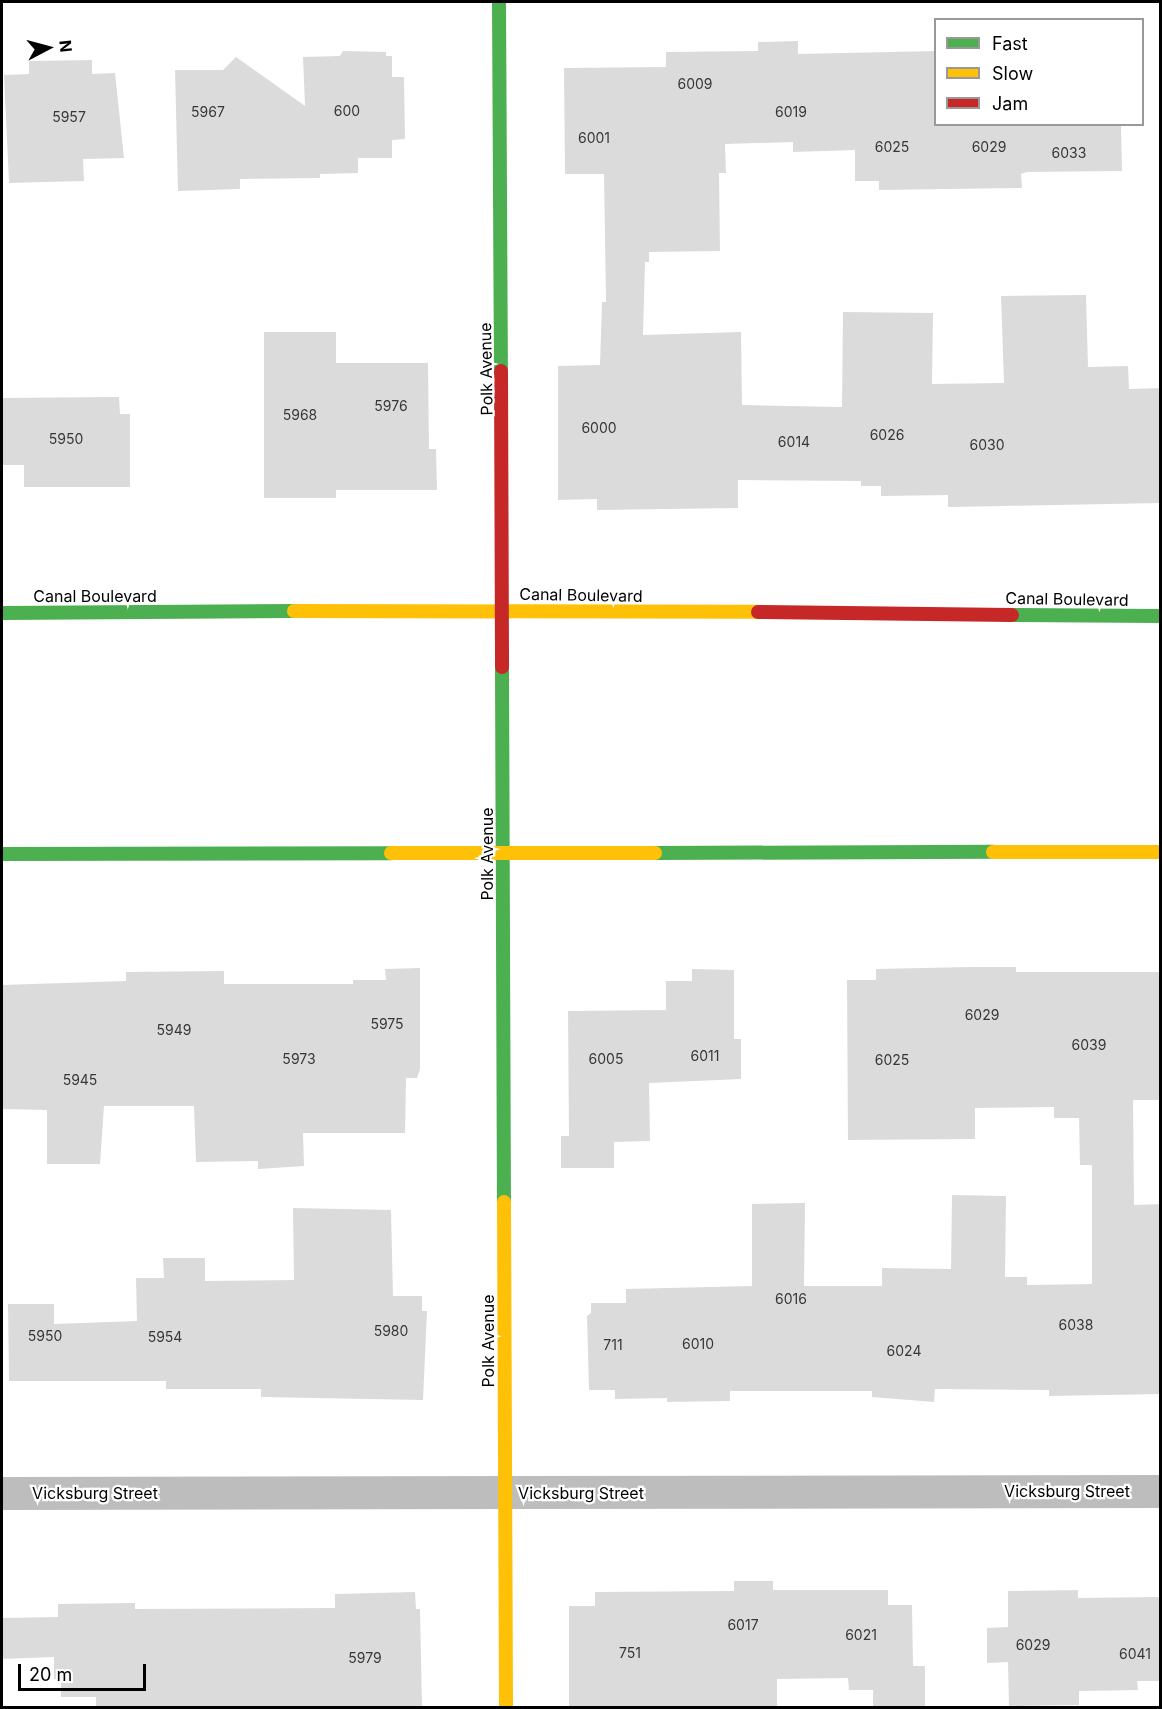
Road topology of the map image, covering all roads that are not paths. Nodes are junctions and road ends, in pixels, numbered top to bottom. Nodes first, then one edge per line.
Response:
1 (499, 2) edge
2 (504, 610) junction
3 (2, 613) edge
4 (1161, 616) edge
5 (1161, 852) edge
6 (2, 854) edge
7 (503, 856) junction
8 (1161, 1491) edge
9 (2, 1493) edge
10 (505, 1493) junction
11 (506, 1707) edge

1 - 2 main road, Polk Avenue
2 - 3 main road, Canal Boulevard
2 - 4 main road, Canal Boulevard
2 - 7 main road, Polk Avenue
5 - 7 main road
6 - 7 main road
7 - 10 main road, Polk Avenue
8 - 10 street, Vicksburg Street
9 - 10 street, Vicksburg Street
10 - 11 main road, Polk Avenue

